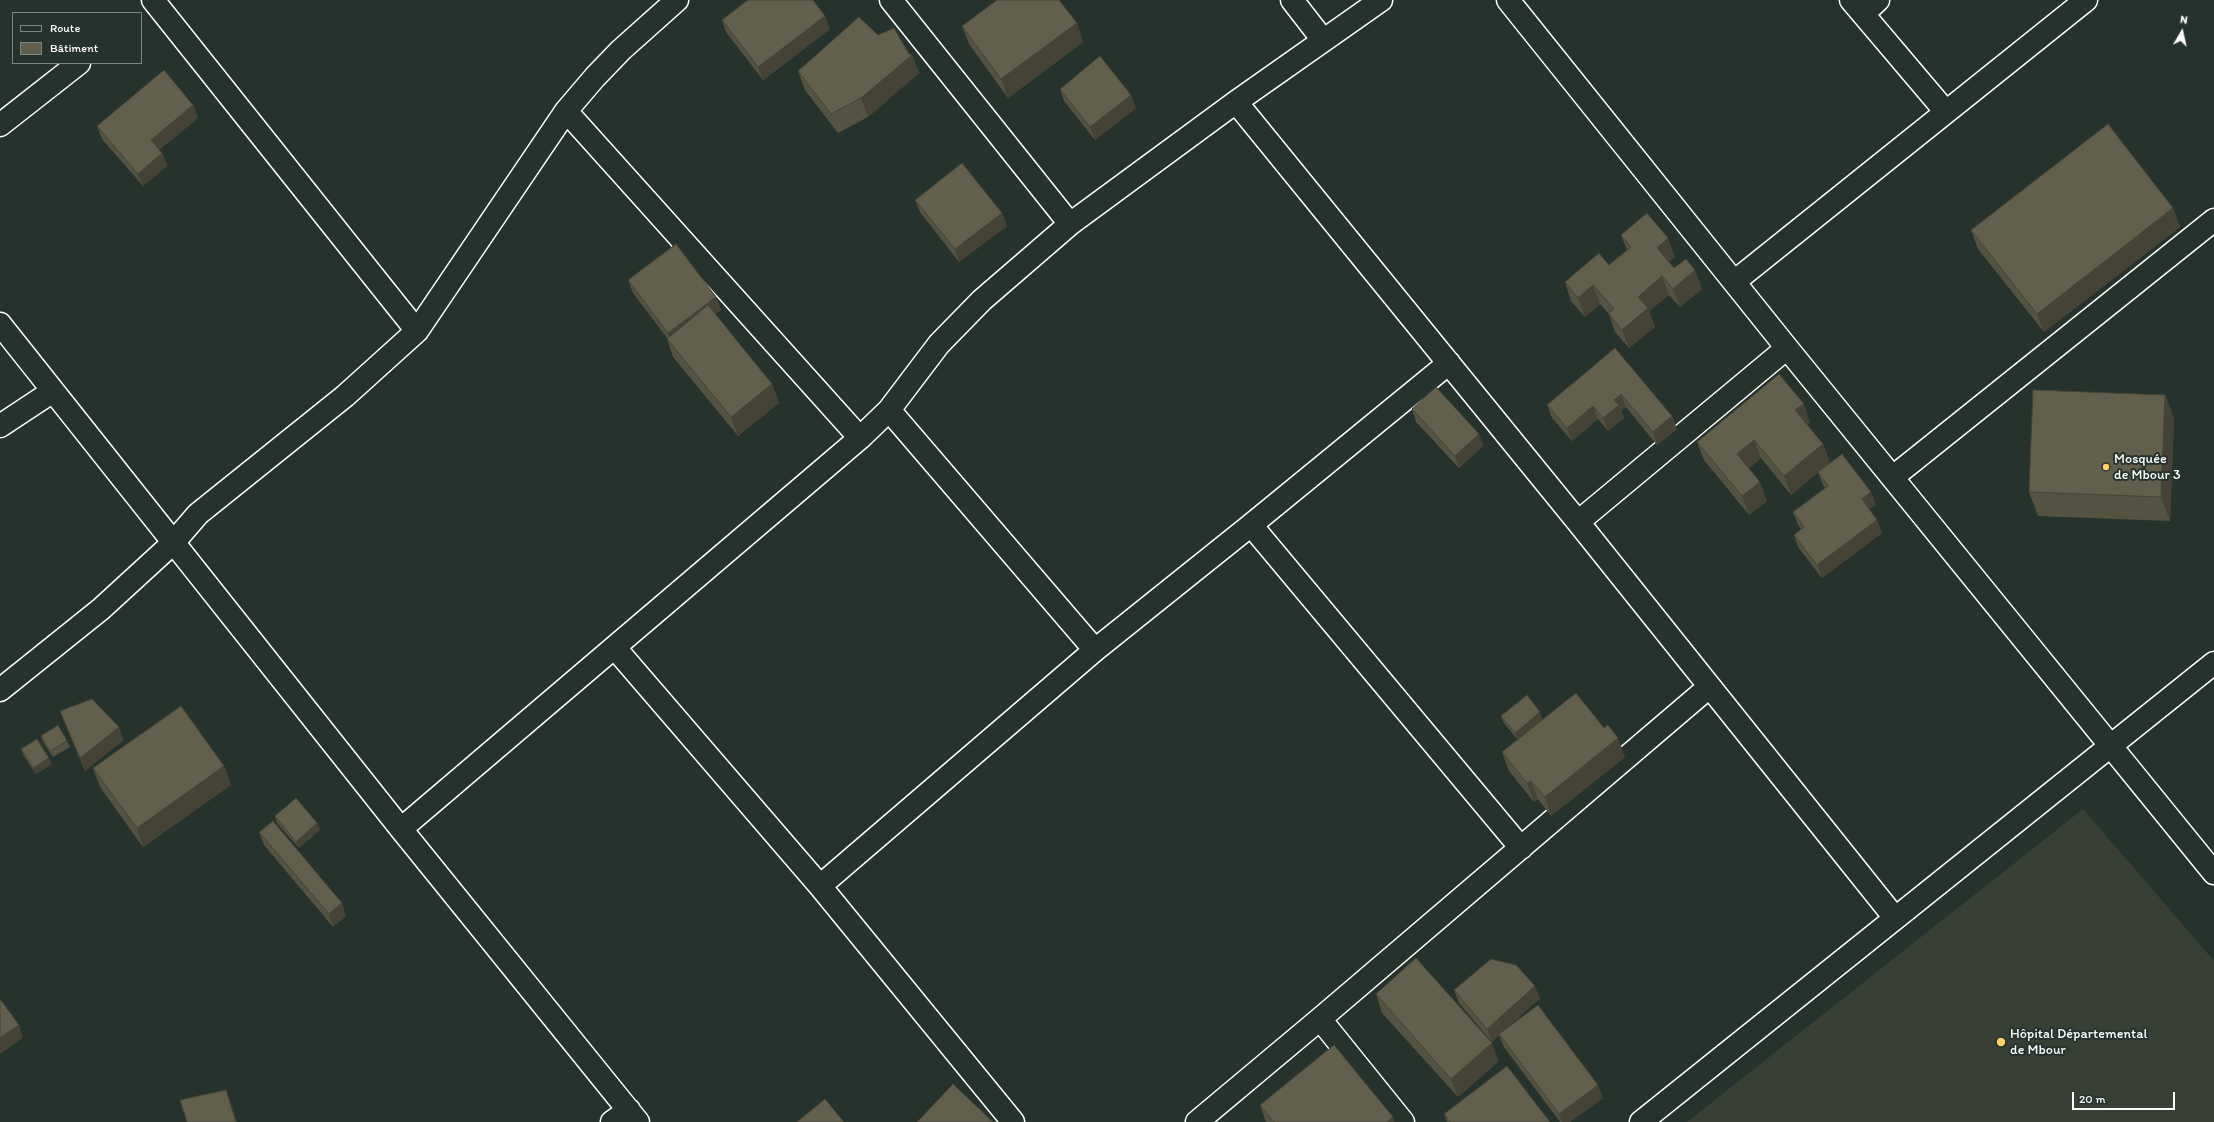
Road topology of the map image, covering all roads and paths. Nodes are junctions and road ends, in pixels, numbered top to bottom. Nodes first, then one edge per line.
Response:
1 (677, 0) edge
2 (891, 0) edge
3 (1292, 0) edge
4 (1381, 0) edge
5 (1508, 0) edge
6 (2086, 0) edge
7 (152, 5) edge
8 (1864, 5) edge
9 (1323, 40) junction
10 (78, 64) edge
11 (1236, 102) junction
12 (566, 111) junction
13 (1946, 112) junction
14 (0, 125) edge
15 (2214, 220) edge
16 (1070, 224) junction
17 (1734, 282) junction
18 (0, 324) edge
19 (417, 331) junction
20 (1787, 348) junction
21 (1448, 363) junction
22 (53, 391) junction
23 (889, 410) junction
24 (0, 426) edge
25 (860, 438) junction
26 (1893, 477) junction
27 (1578, 522) junction
28 (1252, 525) junction
29 (173, 543) junction
30 (615, 648) junction
31 (1095, 650) junction
32 (2214, 663) edge
33 (1709, 687) junction
34 (0, 690) edge
35 (2111, 746) junction
36 (401, 829) junction
37 (1521, 848) junction
38 (2214, 873) edge
39 (820, 886) junction
40 (1895, 918) junction
41 (1320, 1019) junction
42 (627, 1118) edge
43 (1013, 1122) edge
44 (1197, 1122) edge
45 (1403, 1122) edge
46 (1641, 1122) edge

1 - 12 street
2 - 16 street
3 - 9 street
4 - 9 street
5 - 17 street
6 - 13 street
7 - 19 street
8 - 13 street
9 - 11 street
10 - 14 street
11 - 16 street
11 - 21 street
12 - 19 street
12 - 25 street
13 - 17 street
15 - 26 street
16 - 23 street
17 - 20 street
18 - 22 street
19 - 29 street
20 - 26 street
20 - 27 street
21 - 27 street
21 - 28 street
22 - 24 street
22 - 29 street
23 - 25 street
23 - 31 street
25 - 30 street
26 - 35 street
27 - 33 street
28 - 31 street
28 - 37 street
29 - 34 street
29 - 36 street
30 - 36 street
30 - 39 street
31 - 39 street
32 - 35 street
33 - 37 street
33 - 40 street
35 - 38 street
35 - 40 street
36 - 42 street
37 - 41 street
39 - 43 street
40 - 46 street
41 - 44 street
41 - 45 street

